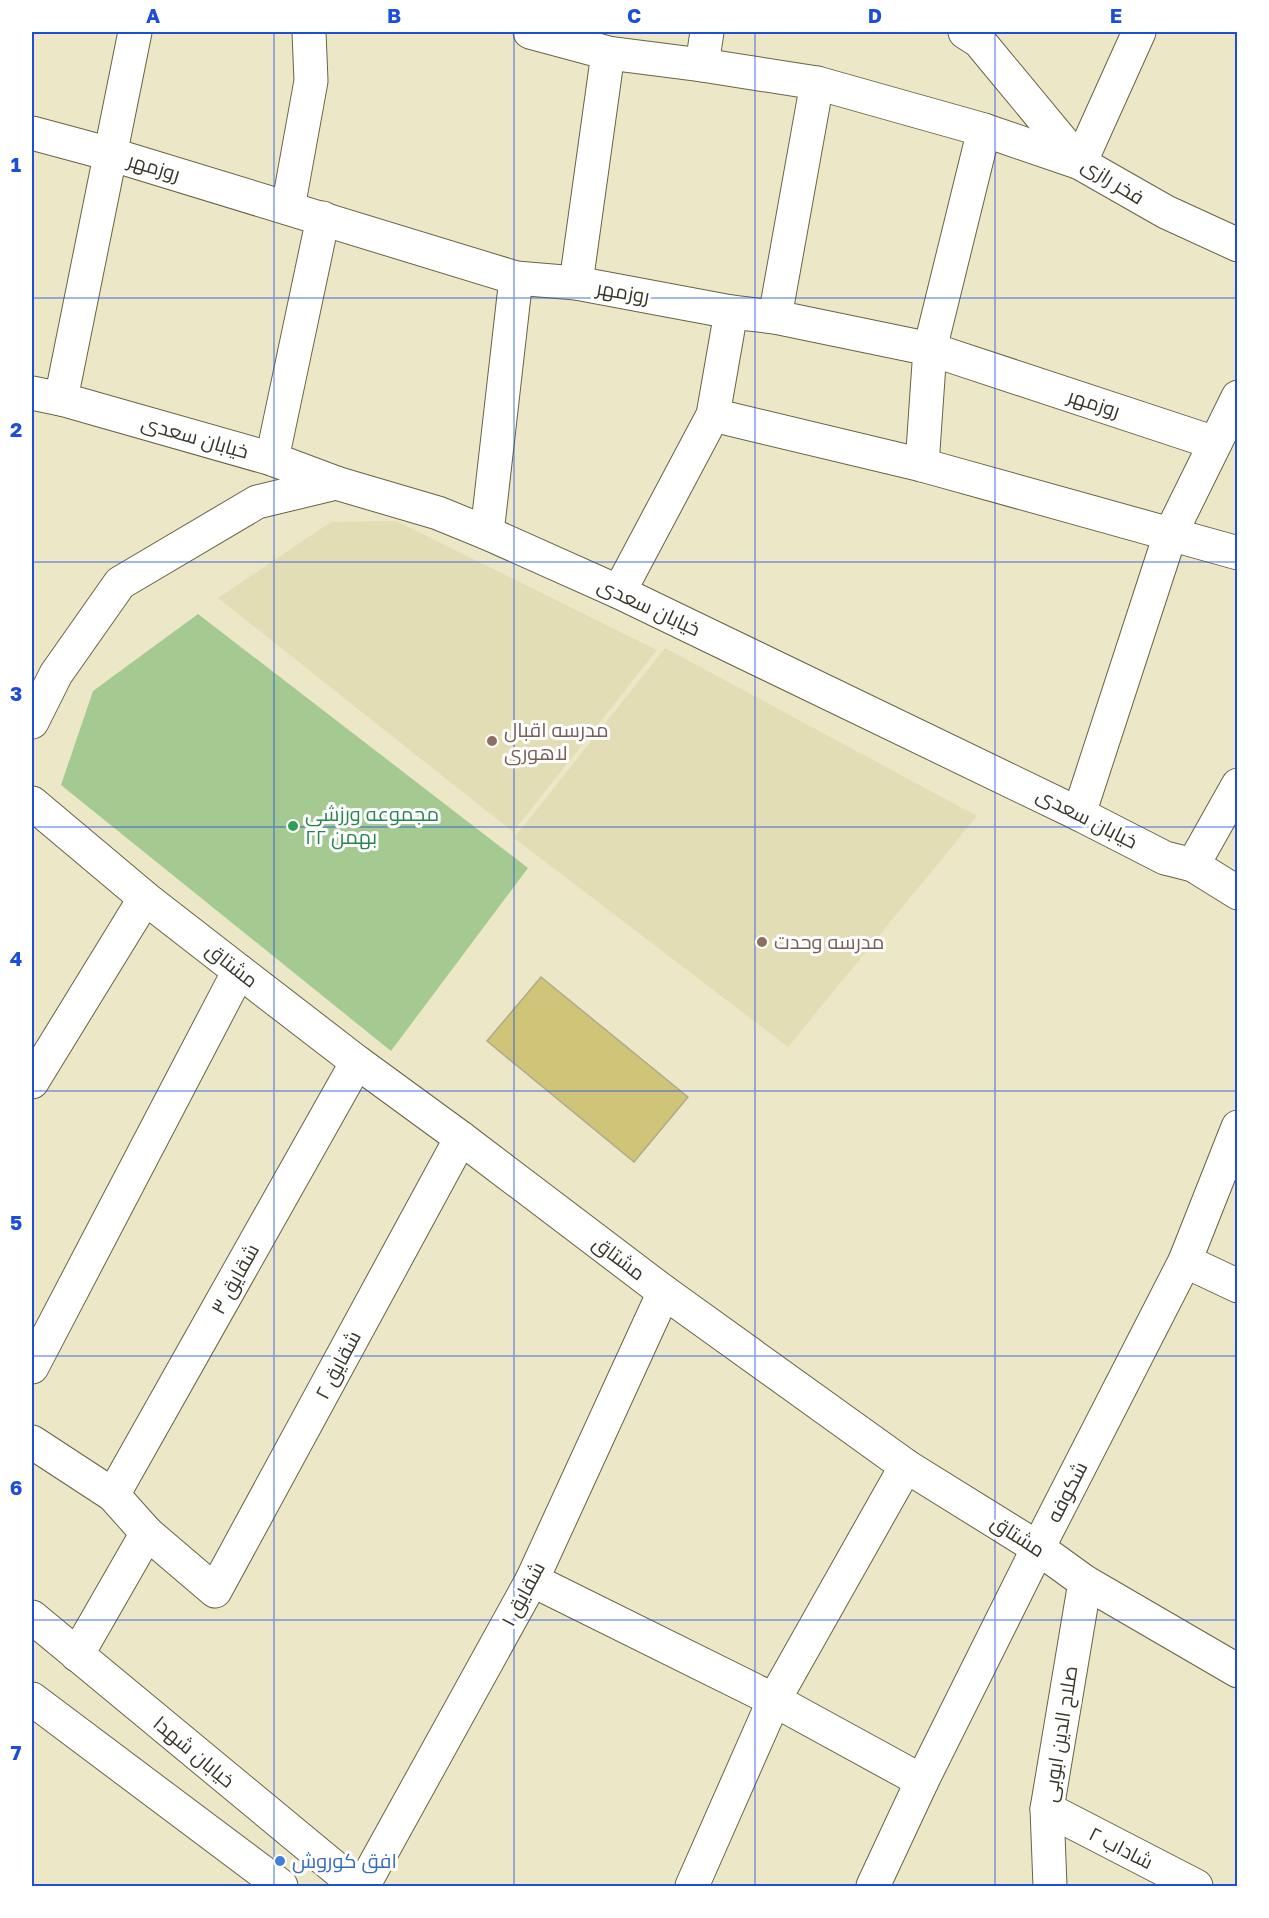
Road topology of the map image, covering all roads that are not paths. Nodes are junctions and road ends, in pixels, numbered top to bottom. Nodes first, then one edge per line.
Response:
1 (135, 32) edge
2 (309, 32) edge
3 (530, 32) edge
4 (707, 32) edge
5 (1139, 32) edge
6 (976, 35) edge
7 (608, 53) junction
8 (702, 65) junction
9 (817, 83) junction
10 (984, 130) junction
11 (32, 134) edge
12 (110, 154) junction
13 (1080, 163) junction
14 (288, 208) junction
15 (323, 218) junction
16 (1238, 245) edge
17 (516, 278) junction
18 (576, 283) junction
19 (731, 312) junction
20 (775, 317) junction
21 (930, 349) junction
22 (46, 396) edge
23 (1238, 397) edge
24 (713, 415) junction
25 (1215, 443) junction
26 (272, 459) junction
27 (922, 465) junction
28 (336, 483) junction
29 (487, 533) junction
30 (1170, 535) junction
31 (1238, 553) edge
32 (619, 592) junction
33 (44, 671) edge
34 (32, 722) edge
35 (1238, 785) edge
36 (32, 802) edge
37 (1079, 814) junction
38 (1193, 865) junction
39 (1238, 892) edge
40 (145, 898) junction
41 (239, 971) junction
42 (357, 1062) junction
43 (32, 1082) edge
44 (1238, 1127) edge
45 (461, 1138) junction
46 (1185, 1261) junction
47 (1238, 1287) edge
48 (664, 1292) junction
49 (32, 1366) edge
50 (32, 1442) edge
51 (906, 1466) junction
52 (113, 1495) junction
53 (147, 1533) junction
54 (1038, 1548) junction
55 (532, 1580) junction
56 (1085, 1582) junction
57 (32, 1617) edge
58 (77, 1655) junction
59 (1238, 1671) edge
60 (32, 1699) edge
61 (774, 1700) junction
62 (922, 1781) junction
63 (1047, 1809) junction
64 (281, 1887) edge
65 (357, 1887) edge
66 (363, 1887) edge
67 (692, 1887) edge
68 (873, 1887) edge
69 (1050, 1887) edge
70 (1196, 1887) edge

1 - 12 street
2 - 14 street
3 - 7 street
4 - 8 street
5 - 13 street
6 - 13 street, فخر رازی
7 - 8 street
7 - 18 street
8 - 9 street
9 - 10 street
9 - 20 street
10 - 13 street
10 - 21 street
11 - 12 street, روزمهر
12 - 14 street, روزمهر
12 - 22 street
13 - 16 street, فخر رازی
14 - 15 street, روزمهر
15 - 17 street, روزمهر
15 - 26 street
17 - 18 street, روزمهر
17 - 29 street
18 - 19 street, روزمهر
19 - 20 street, روزمهر
19 - 24 street
20 - 21 street, روزمهر
21 - 25 street, روزمهر
21 - 27 street
22 - 26 street, خیابان سعدی
23 - 25 street
24 - 27 street
24 - 32 street
25 - 30 street
26 - 28 street, خیابان سعدی
27 - 30 street
28 - 29 street, خیابان سعدی
28 - 33 street
29 - 32 street, خیابان سعدی
30 - 31 street
30 - 37 street
32 - 37 street, خیابان سعدی
33 - 34 street
35 - 38 street
36 - 40 street, مشتاق
37 - 38 street, خیابان سعدی
38 - 39 street, خیابان سعدی
40 - 41 street, مشتاق
40 - 43 street
41 - 42 street, مشتاق
41 - 49 street
42 - 45 street, مشتاق
42 - 52 street, شقایق ۳
44 - 46 street, شکوفه
45 - 48 street, مشتاق
45 - 53 street, شقایق ۲
46 - 47 street
46 - 54 street, شکوفه
48 - 51 street, مشتاق
48 - 55 street, شقایق ۱
50 - 52 street
51 - 54 street, مشتاق
51 - 61 street
52 - 53 street
53 - 58 street
54 - 56 street, مشتاق
54 - 62 street, شکوفه
55 - 61 street
55 - 66 street, شقایق ۱
56 - 59 street, مشتاق
56 - 63 street, صلاح الدین ابوبی
57 - 58 street, خیابان شهدا
58 - 65 street, خیابان شهدا
60 - 64 street
61 - 62 street
61 - 67 street
62 - 68 street, شکوفه
63 - 69 street, صلاح الدین ابوبی
63 - 70 street, شاداب ۲

